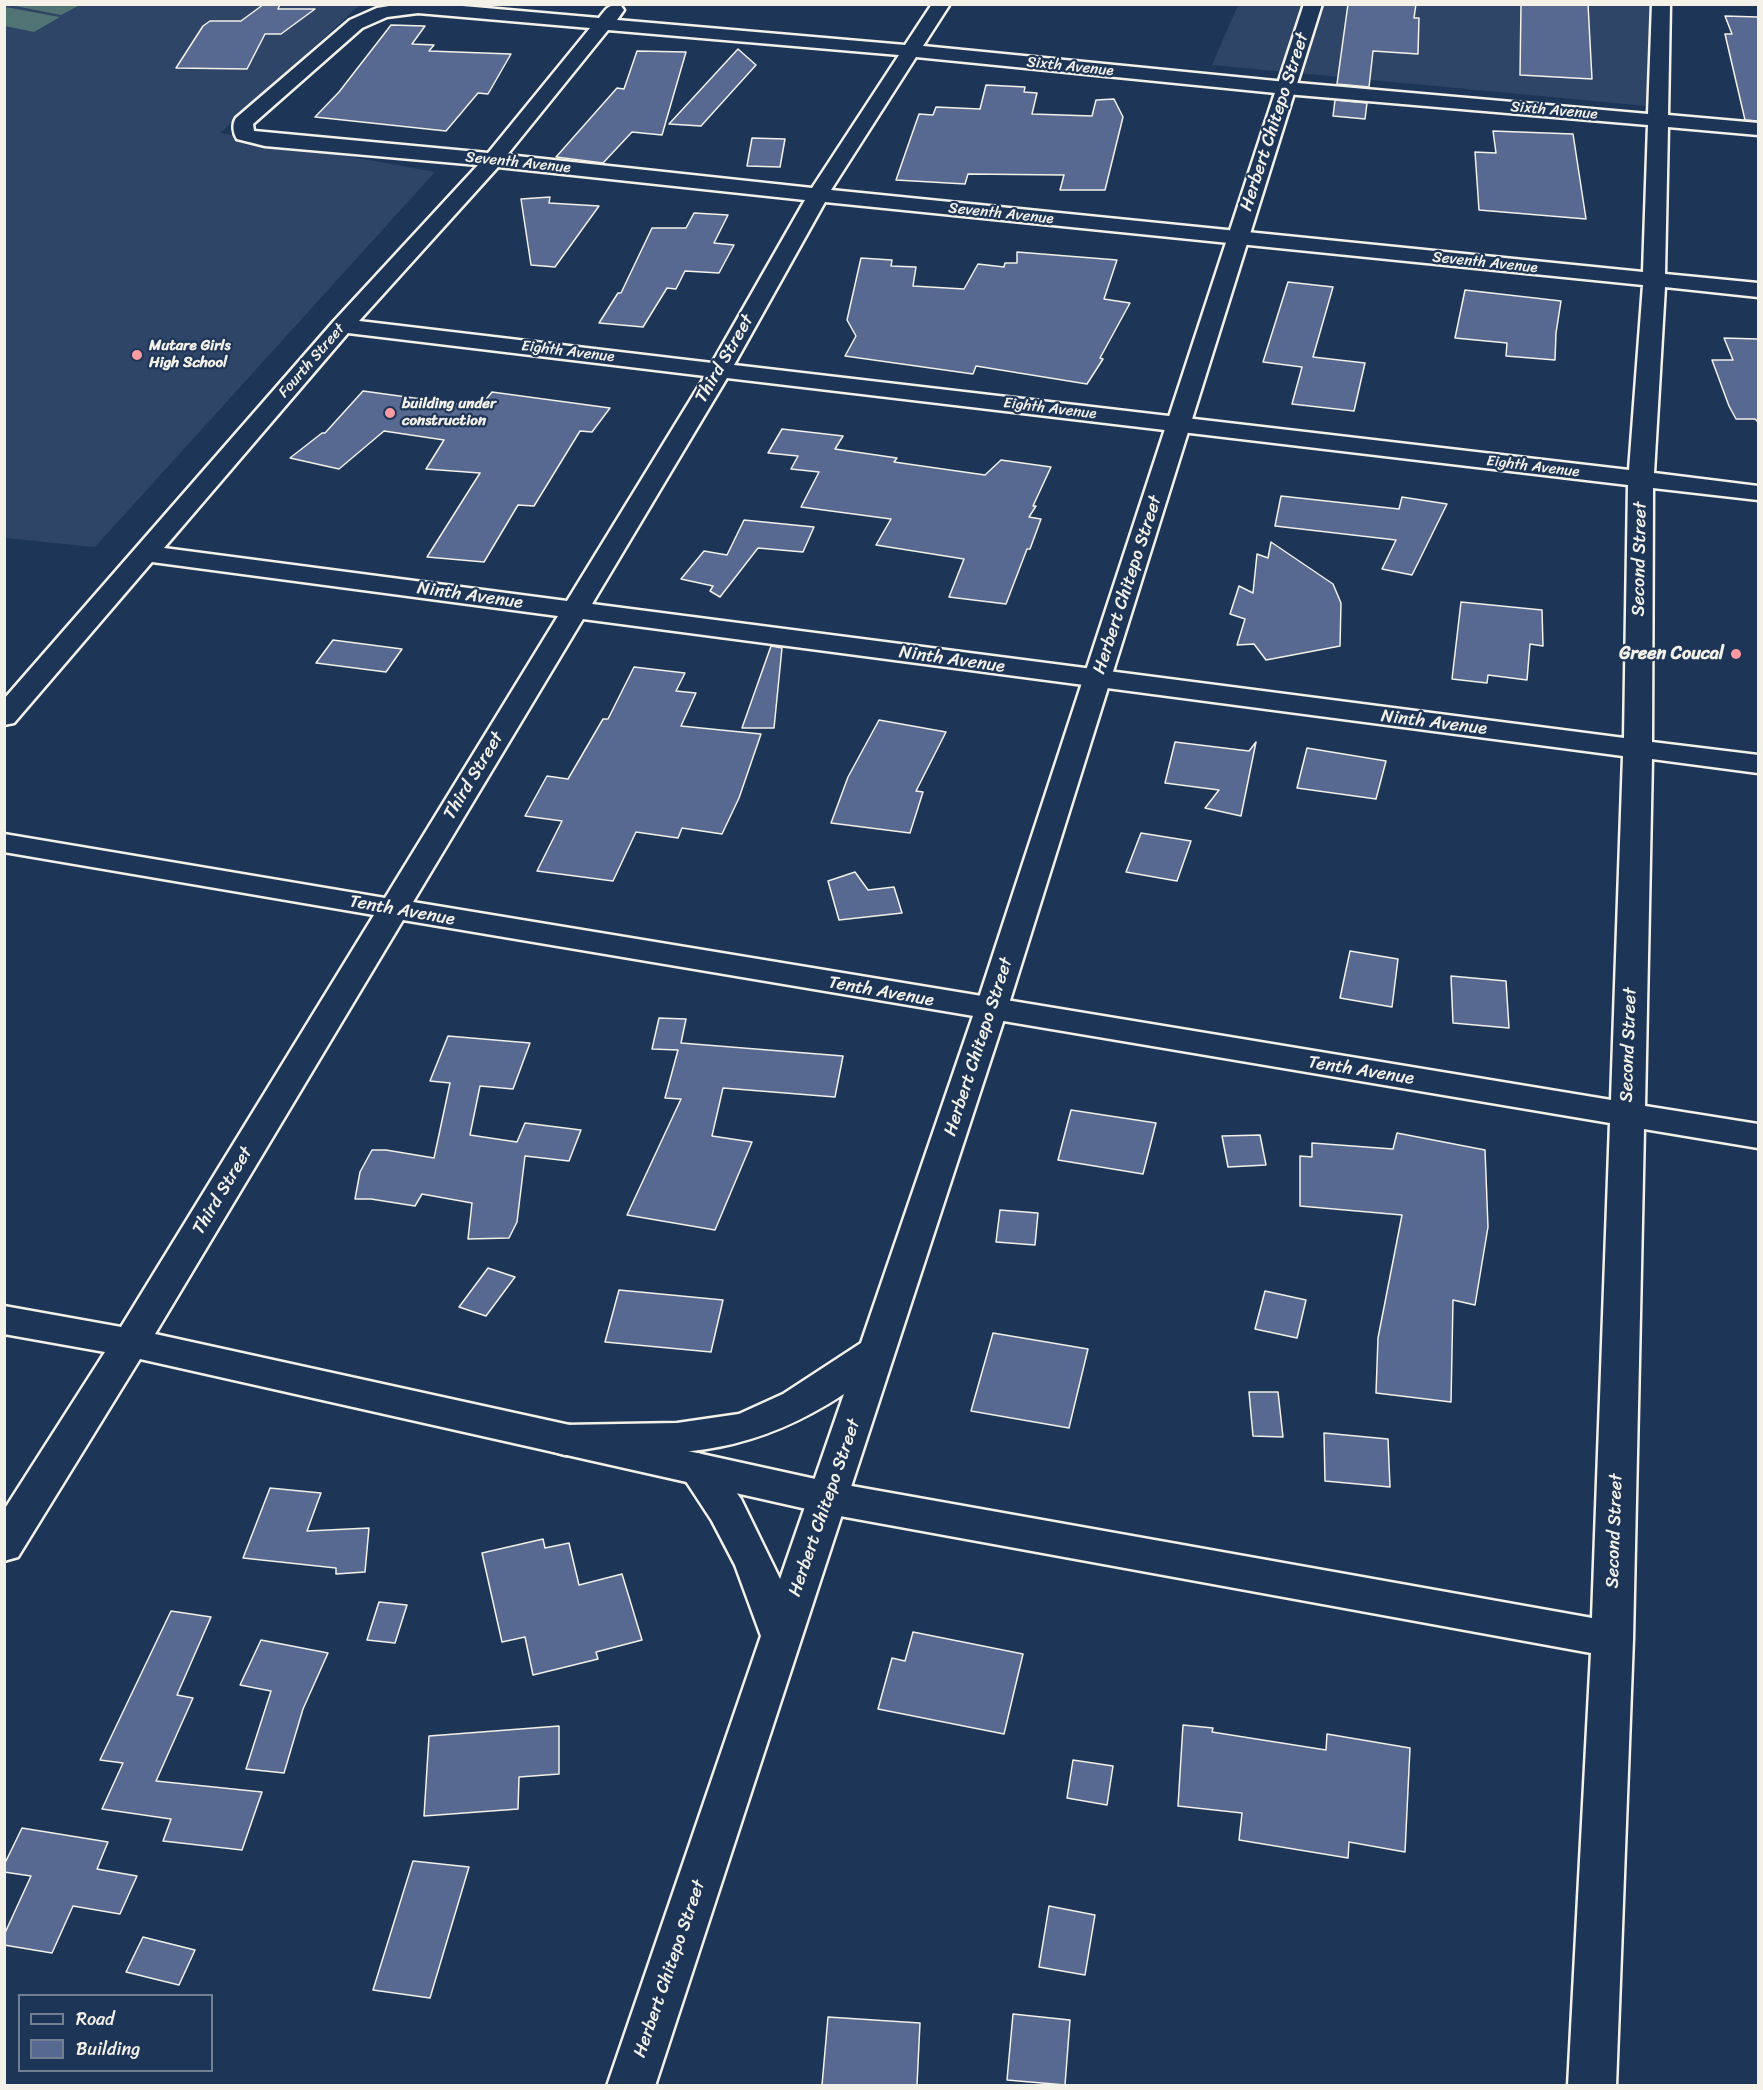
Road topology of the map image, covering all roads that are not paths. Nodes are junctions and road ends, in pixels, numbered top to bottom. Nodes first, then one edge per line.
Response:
1 (620, 4) edge
2 (941, 4) edge
3 (1313, 4) edge
4 (1661, 4) edge
5 (603, 23) junction
6 (913, 51) junction
7 (1286, 88) junction
8 (1659, 120) junction
9 (1758, 129) edge
10 (244, 135) joint
11 (493, 160) junction
12 (818, 195) junction
13 (1238, 238) junction
14 (1654, 279) junction
15 (1758, 290) edge
16 (342, 326) junction
17 (720, 370) junction
18 (1179, 425) junction
19 (1641, 480) junction
20 (1758, 493) edge
21 (146, 553) junction
22 (575, 610) junction
23 (1097, 680) junction
24 (4, 717) edge
25 (1638, 749) junction
26 (1758, 764) edge
27 (4, 843) edge
28 (393, 909) junction
29 (991, 1010) junction
30 (1627, 1115) junction
31 (1758, 1136) edge
32 (4, 1320) edge
33 (131, 1343) junction
34 (878, 1352) junction
35 (565, 1440) junction
36 (698, 1469) junction
37 (829, 1498) junction
38 (4, 1545) edge
39 (782, 1638) junction
40 (1612, 1639) junction
41 (631, 2085) edge
42 (1592, 2085) edge

1 - 5 street, Fourth Street
2 - 6 street, Third Street
3 - 7 street, Herbert Chitepo Street
4 - 8 street, Second Street
5 - 6 street, Sixth Avenue
5 - 10 street, Sixth Avenue
5 - 11 street, Fourth Street
6 - 7 street, Sixth Avenue
6 - 12 street, Third Street
7 - 8 street, Sixth Avenue
7 - 13 street, Herbert Chitepo Street
8 - 9 street, Sixth Avenue
8 - 14 street, Second Street
10 - 11 street, Seventh Avenue
11 - 12 street, Seventh Avenue
11 - 16 street, Fourth Street
12 - 13 street, Seventh Avenue
12 - 17 street, Third Street
13 - 14 street, Seventh Avenue
13 - 18 street, Herbert Chitepo Street
14 - 15 street, Seventh Avenue
14 - 19 street, Second Street
16 - 17 street, Eighth Avenue
16 - 21 street, Fourth Street
17 - 18 street, Eighth Avenue
17 - 22 street, Third Street
18 - 19 street, Eighth Avenue
18 - 23 street, Herbert Chitepo Street
19 - 20 street, Eighth Avenue
19 - 25 street, Second Street
21 - 22 street, Ninth Avenue
21 - 24 street, Fourth Street
22 - 23 street, Ninth Avenue
22 - 28 street, Third Street
23 - 25 street, Ninth Avenue
23 - 29 street, Herbert Chitepo Street
25 - 26 street, Ninth Avenue
25 - 30 street, Second Street
27 - 28 street, Tenth Avenue
28 - 29 street, Tenth Avenue
28 - 33 street, Third Street
29 - 30 street, Tenth Avenue
29 - 34 street, Herbert Chitepo Street
30 - 31 street, Tenth Avenue
30 - 40 street, Second Street
32 - 33 street
33 - 35 street
33 - 38 street, Third Street
34 - 35 street
34 - 37 street, Herbert Chitepo Street
35 - 36 street
36 - 37 street
36 - 39 street
37 - 39 street, Herbert Chitepo Street
37 - 40 street
39 - 41 street, Herbert Chitepo Street
40 - 42 street, Second Street

